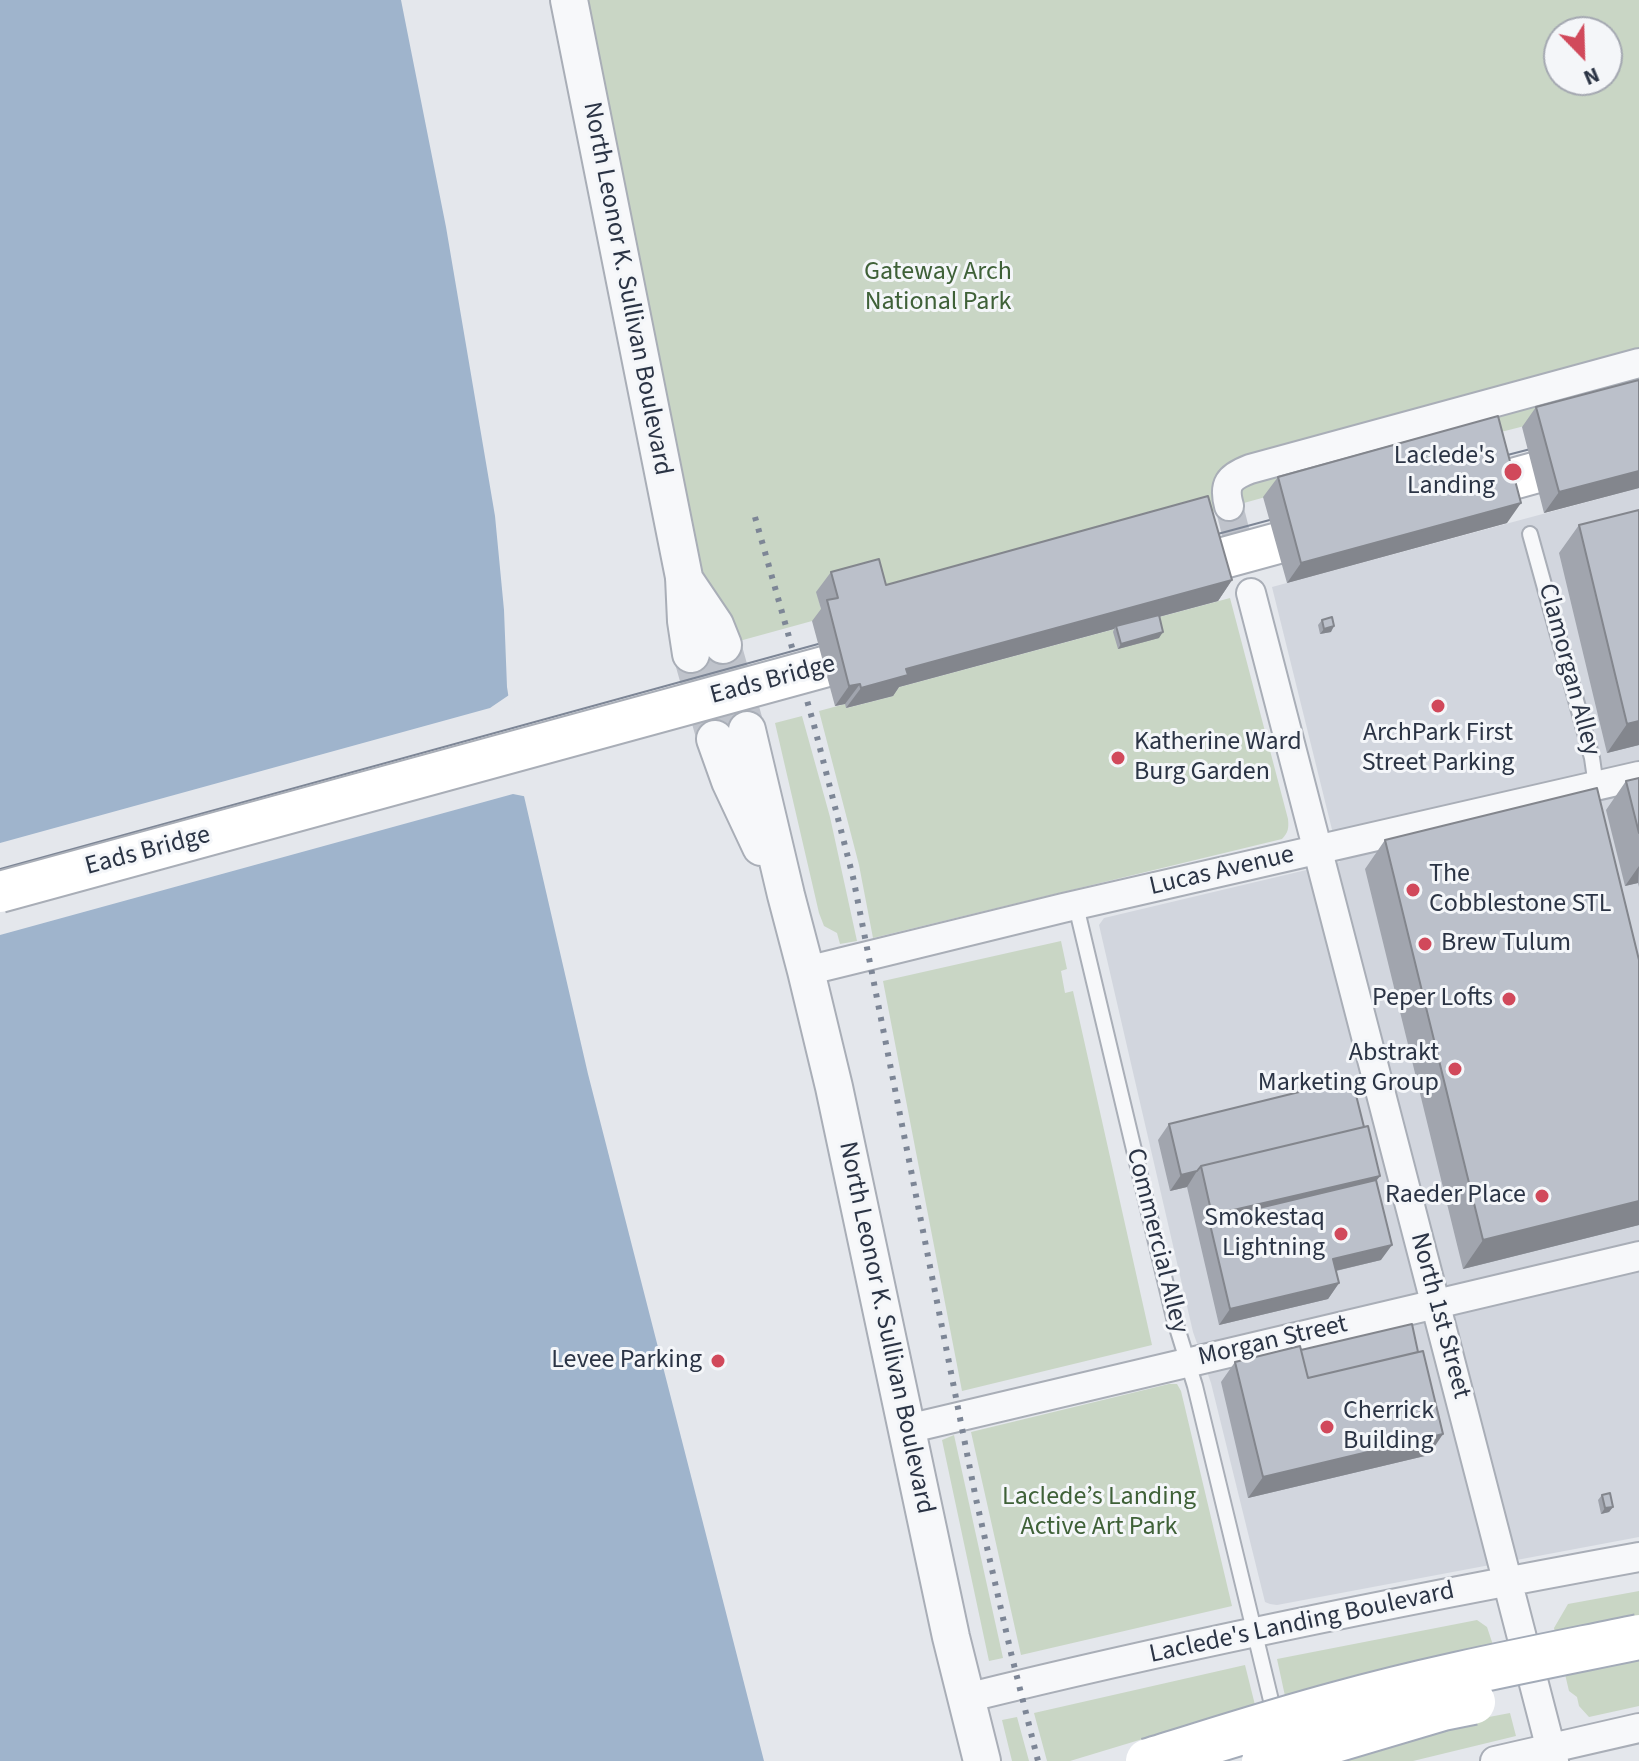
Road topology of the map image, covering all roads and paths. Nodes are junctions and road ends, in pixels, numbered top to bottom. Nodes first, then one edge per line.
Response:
1 (569, 0) edge
2 (1639, 363) edge
3 (1639, 444) edge
4 (1228, 496) dead end
5 (1425, 503) edge
6 (1363, 520) edge
7 (1530, 534) dead end
8 (1134, 582) edge
9 (1251, 593) tunnel mouth
10 (904, 645) edge
11 (707, 650) tunnel mouth
12 (731, 735) tunnel mouth
13 (1639, 776) edge
14 (1592, 796) junction
15 (1318, 850) junction
16 (0, 892) edge
17 (1076, 906) junction
18 (806, 971) junction
19 (1639, 1256) edge
20 (1436, 1304) junction
21 (1187, 1362) junction
22 (907, 1429) junction
23 (1639, 1557) edge
24 (1509, 1582) junction
25 (1255, 1633) junction
26 (1639, 1637) edge
27 (1639, 1667) edge
28 (966, 1698) junction
29 (1639, 1728) edge
30 (1277, 1750) edge
31 (1553, 1754) edge
32 (982, 1761) edge
33 (1148, 1761) edge
34 (1495, 1761) edge

1 - 11 street, North Leonor K. Sullivan Boulevard
2 - 4 street
3 - 5 main road, bridge
6 - 8 main road, bridge
7 - 14 lane, Clamorgan Alley
9 - 15 street, North 1st Street
10 - 16 main road, Eads Bridge, bridge
12 - 18 street, North Leonor K. Sullivan Boulevard
13 - 14 street, Lucas Avenue
14 - 15 street, Lucas Avenue
15 - 17 street, Lucas Avenue
15 - 20 street, North 1st Street
17 - 18 street, Lucas Avenue
17 - 21 lane, Commercial Alley
18 - 22 street, North Leonor K. Sullivan Boulevard
19 - 20 street, Morgan Street
20 - 21 street, Morgan Street
20 - 24 street, North 1st Street
21 - 22 street, Morgan Street
21 - 25 lane, Commercial Alley
22 - 28 street, North Leonor K. Sullivan Boulevard
23 - 24 street, Laclede's Landing Boulevard
24 - 25 street, Laclede's Landing Boulevard
24 - 31 street, North 1st Street
25 - 28 street, Laclede's Landing Boulevard
25 - 30 lane, Commercial Alley
26 - 33 main road, bridge
27 - 30 main road, bridge
28 - 32 street, North Leonor K. Sullivan Boulevard
29 - 31 street
31 - 34 street

